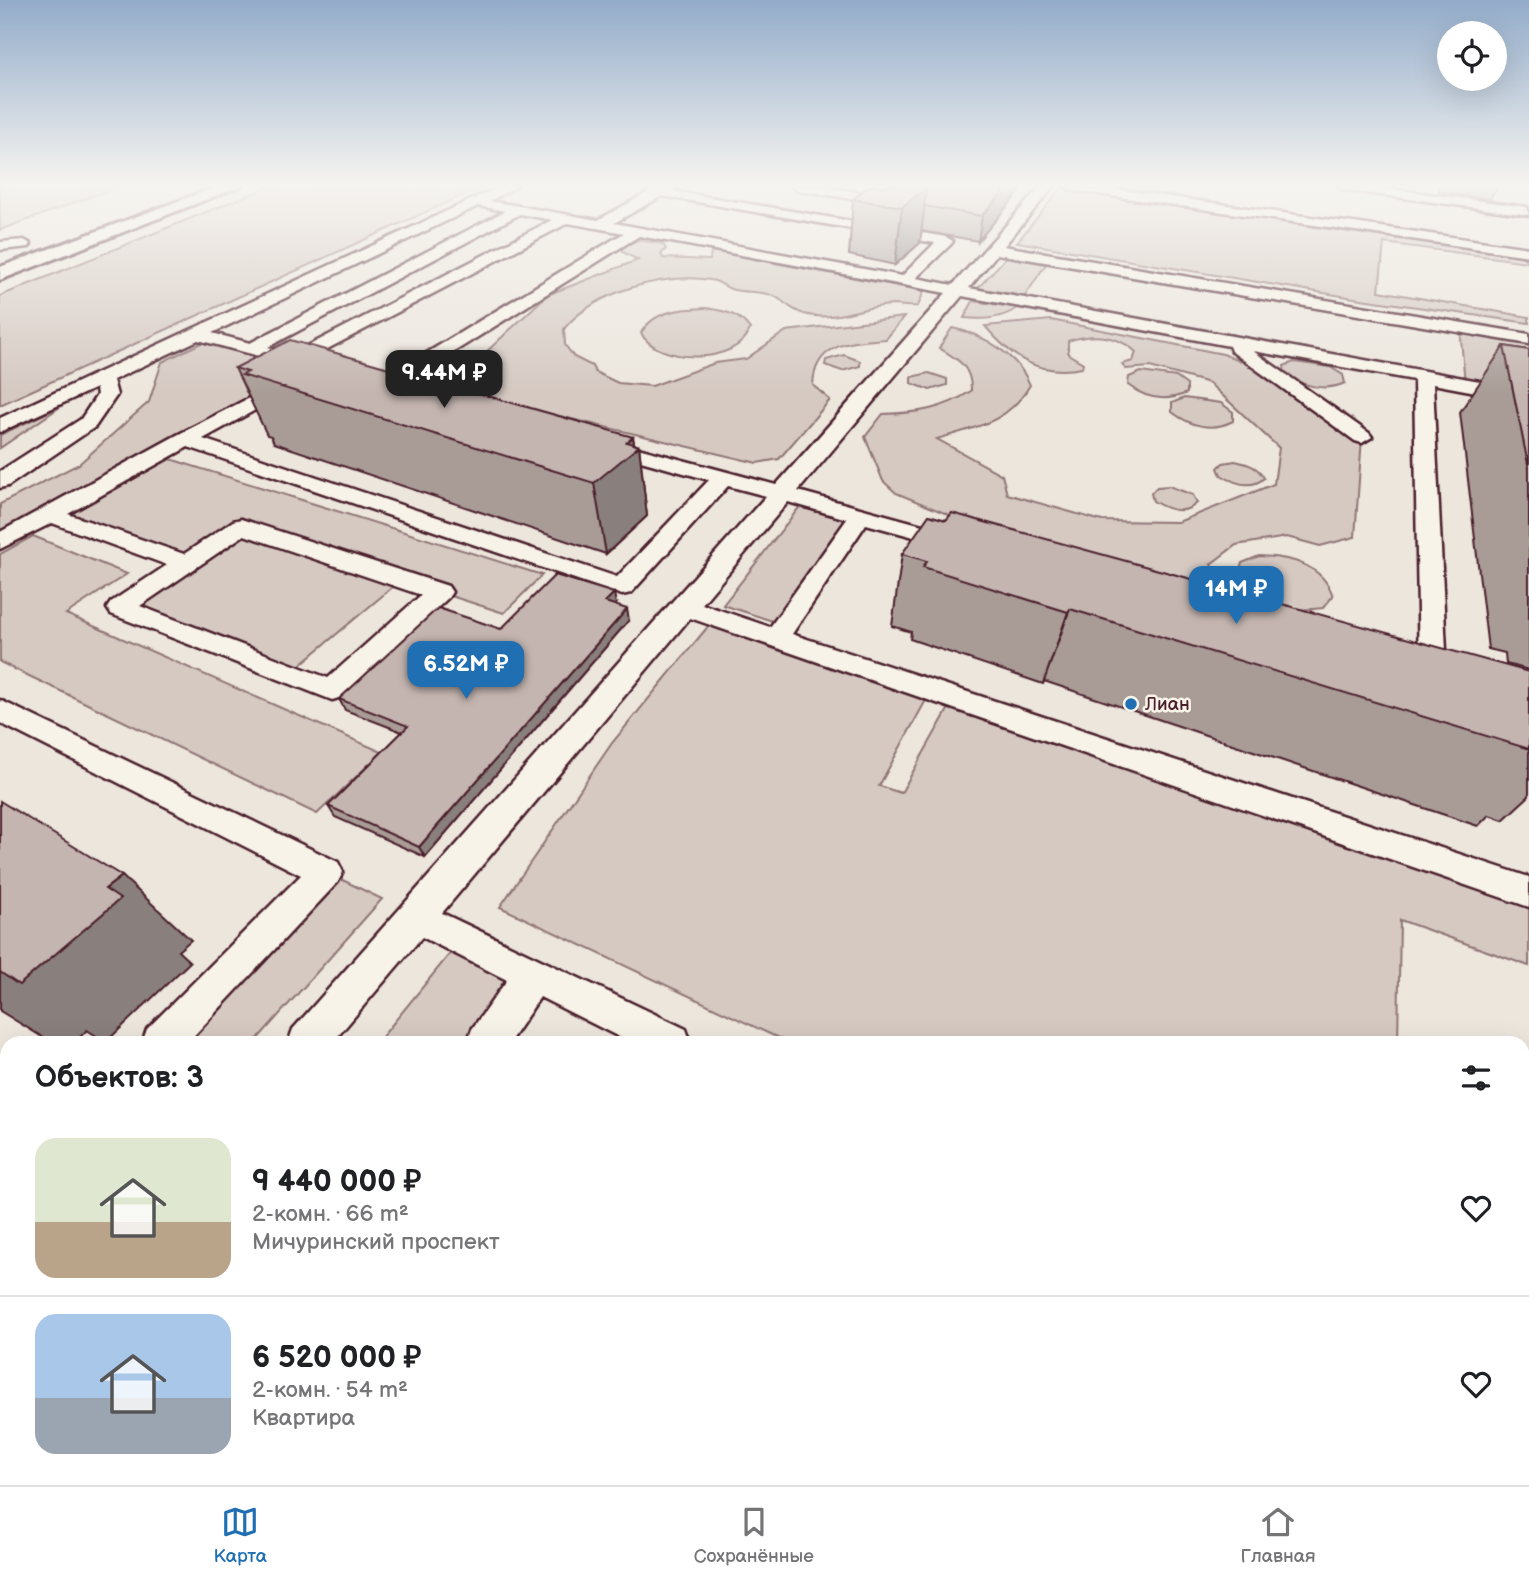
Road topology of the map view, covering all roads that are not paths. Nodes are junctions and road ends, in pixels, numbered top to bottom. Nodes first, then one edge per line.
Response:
1 (50, 255) edge
2 (363, 255) edge
3 (431, 255) edge
4 (495, 255) edge
5 (598, 255) edge
6 (764, 255) edge
7 (931, 255) edge
8 (987, 255) edge
9 (1033, 255) edge
10 (1050, 258) junction
11 (0, 274) edge
12 (905, 281) junction
13 (957, 290) junction
14 (1029, 290) junction
15 (196, 334) junction
16 (1529, 339) edge
17 (1229, 341) junction
18 (252, 349) junction
19 (293, 360) junction
20 (1423, 377) junction
21 (103, 378) junction
22 (360, 378) edge
23 (386, 386) junction
24 (411, 392) edge
25 (1529, 396) edge
26 (0, 426) edge
27 (1362, 437) dead end
28 (579, 438) edge
29 (184, 439) junction
30 (724, 477) junction
31 (0, 481) edge
32 (782, 493) junction
33 (53, 512) junction
34 (861, 515) junction
35 (0, 542) edge
36 (984, 549) edge
37 (186, 564) junction
38 (683, 607) junction
39 (775, 638) junction
40 (1407, 664) edge
41 (1433, 671) junction
42 (1457, 678) edge
43 (0, 710) edge
44 (1529, 892) edge
45 (415, 917) junction
46 (533, 975) junction
47 (168, 1036) edge
48 (313, 1036) edge
49 (491, 1036) edge
50 (657, 1036) edge

1 - 11 main road
2 - 15 lane
3 - 18 lane
4 - 19 lane
5 - 23 lane
6 - 12 lane
7 - 12 lane
8 - 13 lane
9 - 10 lane
10 - 14 lane
10 - 16 lane
12 - 13 lane
13 - 14 lane
13 - 32 lane
14 - 17 lane
15 - 18 lane
15 - 21 lane
17 - 20 lane
17 - 27 lane
18 - 19 lane
19 - 29 lane
20 - 25 lane
20 - 41 lane
21 - 26 lane
21 - 31 lane
22 - 23 lane
23 - 24 lane
28 - 30 lane
29 - 30 lane
29 - 33 lane
30 - 32 lane
32 - 34 lane
32 - 38 lane
33 - 35 lane
33 - 37 lane
34 - 36 lane
34 - 39 lane
37 - 37 lane
38 - 39 lane
38 - 45 lane
39 - 44 lane
40 - 41 lane
41 - 42 lane
43 - 47 lane
45 - 46 lane
45 - 48 lane
46 - 49 lane
46 - 50 lane

